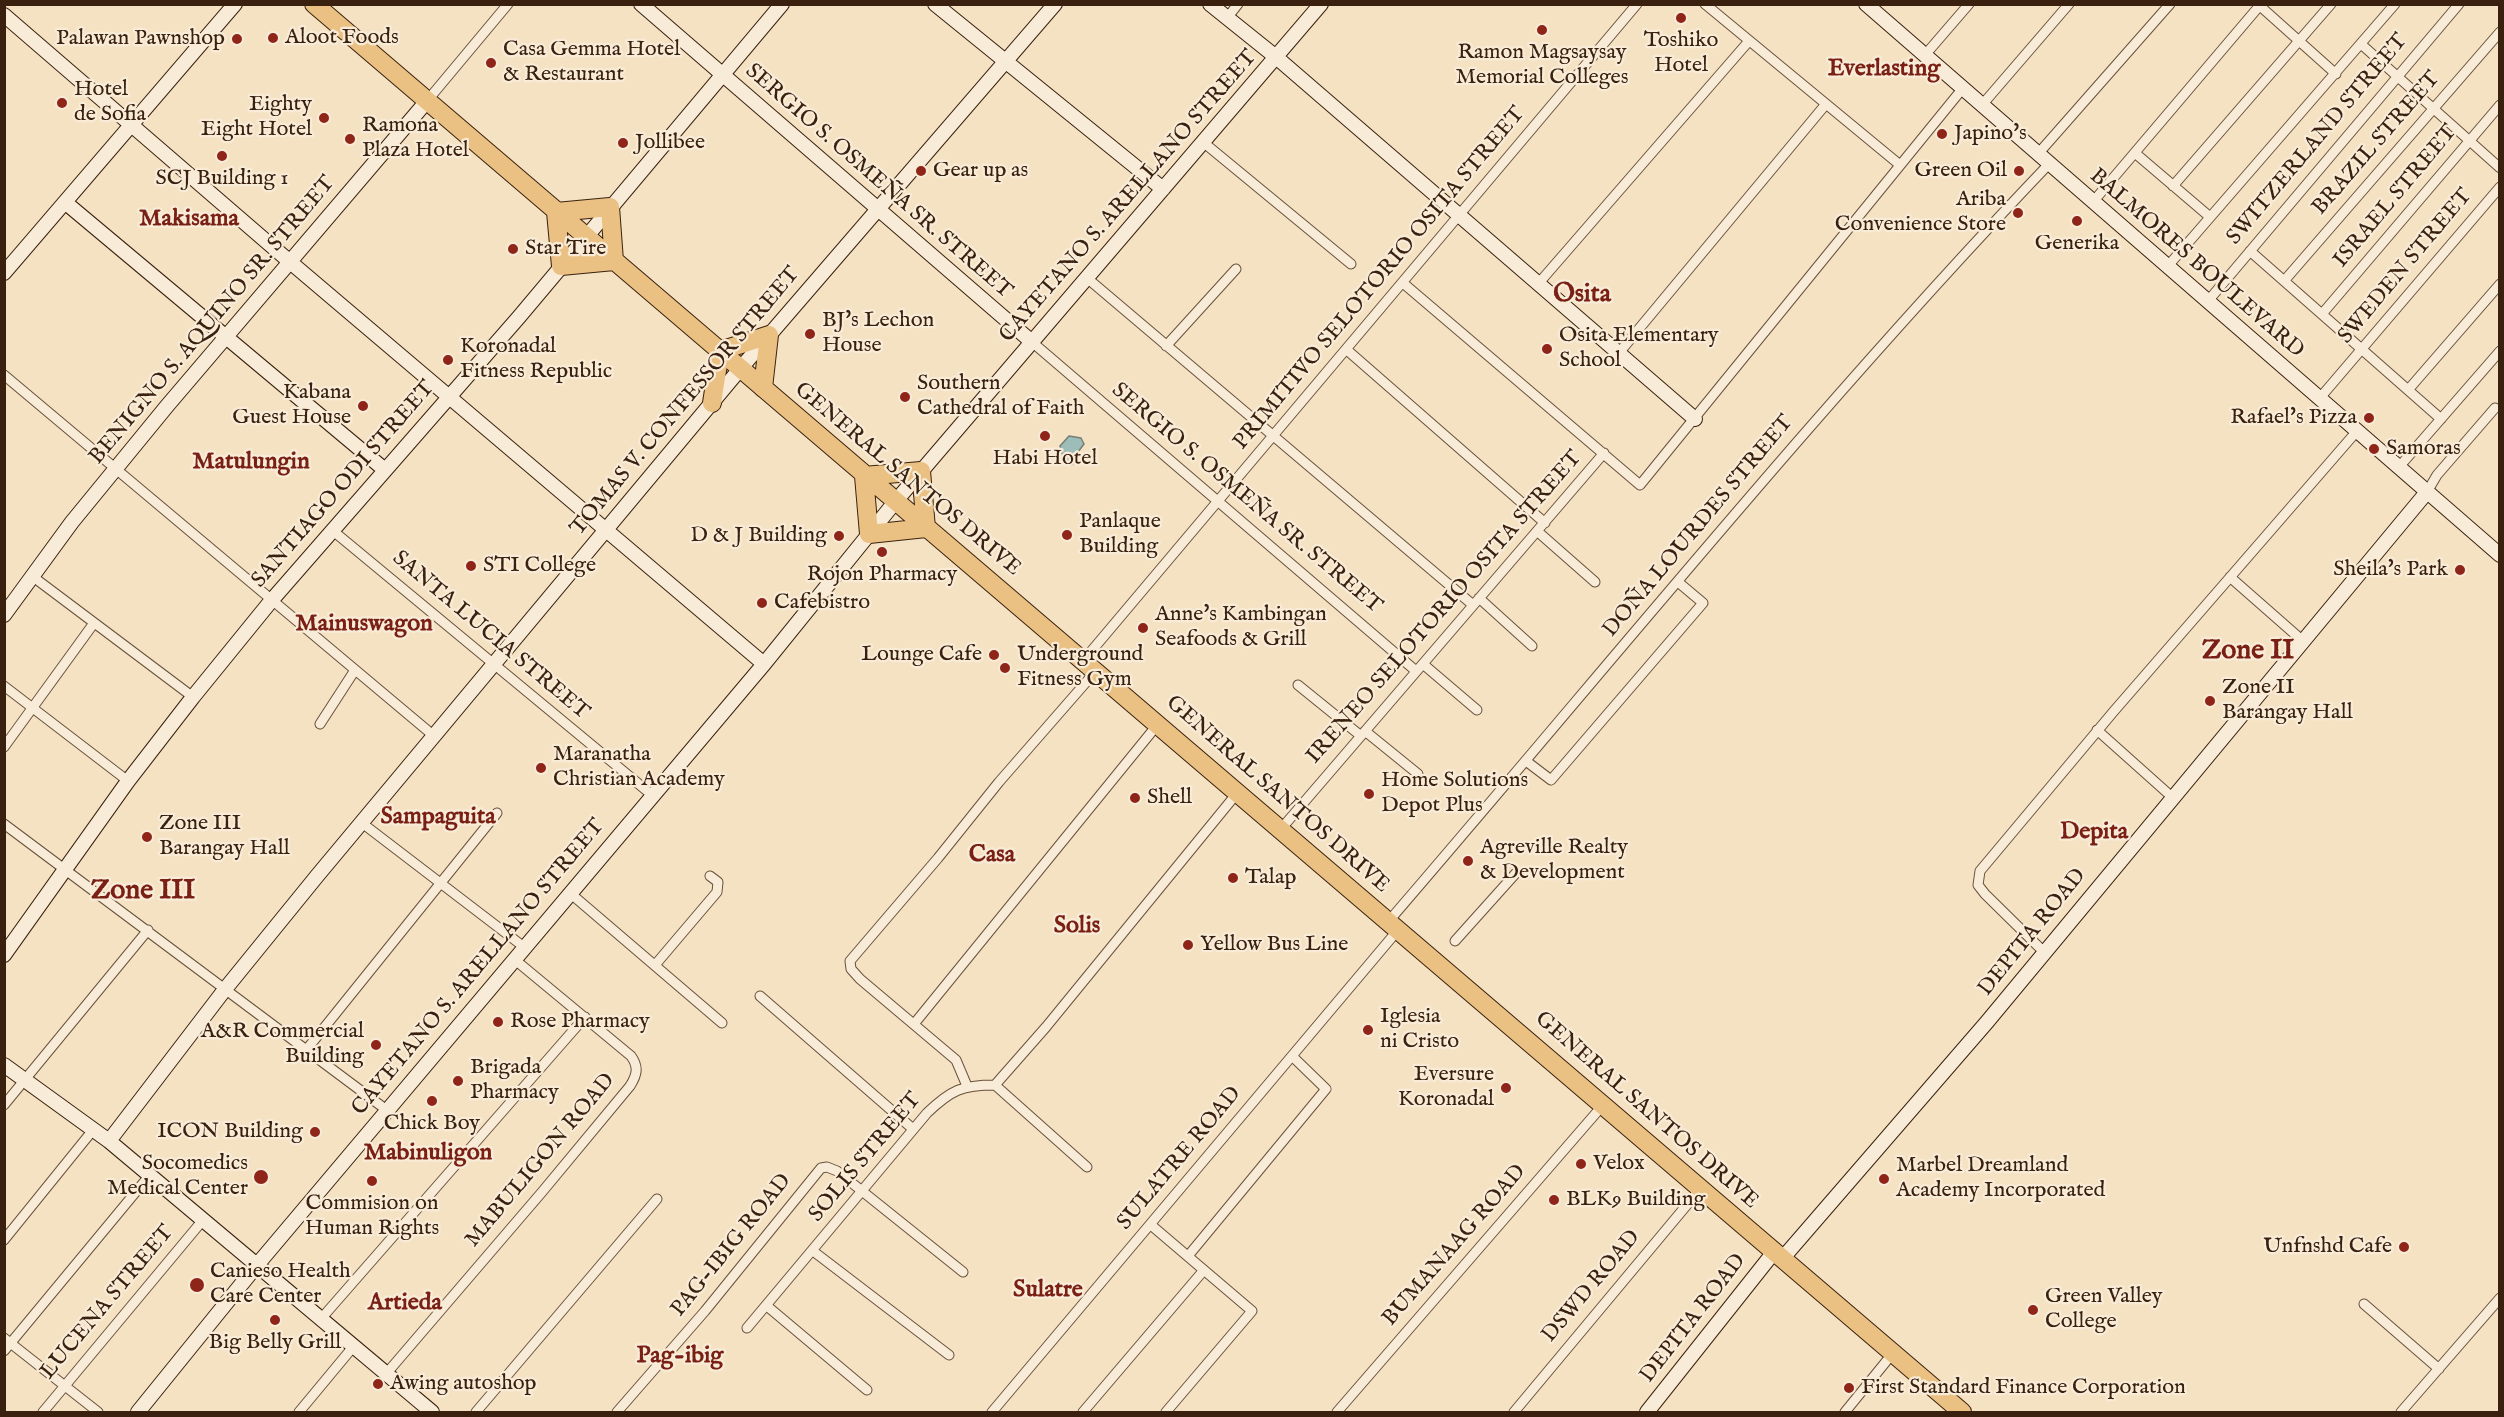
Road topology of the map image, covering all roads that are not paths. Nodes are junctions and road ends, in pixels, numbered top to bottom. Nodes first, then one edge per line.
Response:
1 (235, 4) edge
2 (314, 4) edge
3 (508, 4) edge
4 (641, 4) edge
5 (782, 4) edge
6 (935, 4) edge
7 (1055, 4) edge
8 (1210, 4) edge
9 (1238, 4) edge
10 (1322, 4) edge
11 (1637, 4) edge
12 (1705, 4) edge
13 (1969, 4) edge
14 (2069, 4) edge
15 (2170, 4) edge
16 (2331, 4) edge
17 (2395, 4) edge
18 (2459, 4) edge
19 (1868, 5) edge
20 (2260, 5) edge
21 (4, 15) edge
22 (1227, 18) junction
23 (2499, 32) edge
24 (1749, 41) junction
25 (2300, 41) junction
26 (2361, 44) junction
27 (1925, 55) junction
28 (1276, 57) junction
29 (1005, 63) junction
30 (722, 74) junction
31 (2336, 74) junction
32 (2397, 77) junction
33 (1963, 88) junction
34 (427, 101) junction
35 (1826, 104) junction
36 (1982, 105) junction
37 (2499, 105) edge
38 (2433, 109) junction
39 (133, 124) junction
40 (2469, 141) junction
41 (1203, 142) junction
42 (2135, 153) junction
43 (2043, 160) junction
44 (1900, 165) junction
45 (2499, 168) edge
46 (2173, 186) junction
47 (2499, 188) edge
48 (1163, 189) junction
49 (66, 203) junction
50 (2092, 203) junction
51 (610, 207) junction
52 (879, 209) junction
53 (556, 212) junction
54 (1459, 216) junction
55 (2210, 218) junction
56 (585, 237) junction
57 (2250, 251) junction
58 (9, 258) edge
59 (289, 261) junction
60 (614, 261) junction
61 (1351, 264) dead end
62 (561, 266) junction
63 (2167, 267) junction
64 (1236, 269) dead end
65 (4, 273) edge
66 (1086, 278) junction
67 (2284, 281) junction
68 (1403, 283) junction
69 (1538, 284) junction
70 (2499, 284) edge
71 (2208, 301) junction
72 (2322, 314) junction
73 (769, 335) junction
74 (225, 336) junction
75 (1032, 342) junction
76 (1166, 346) junction
77 (2361, 349) junction
78 (1347, 350) junction
79 (720, 351) junction
80 (2499, 351) edge
81 (1618, 354) junction
82 (740, 369) junction
83 (4, 375) edge
84 (763, 388) junction
85 (2408, 390) junction
86 (449, 396) junction
87 (2319, 399) junction
88 (712, 403) junction
89 (2495, 408) dead end
90 (1695, 419) junction
91 (2441, 419) junction
92 (2356, 431) junction
93 (1274, 436) junction
94 (1604, 453) junction
95 (2399, 467) junction
96 (116, 469) junction
97 (385, 470) junction
98 (921, 471) junction
99 (864, 476) junction
100 (2427, 492) junction
101 (895, 502) junction
102 (1218, 502) junction
103 (1545, 523) junction
104 (926, 528) junction
105 (606, 529) junction
106 (332, 530) junction
107 (1537, 531) junction
108 (869, 534) junction
109 (2499, 555) edge
110 (32, 576) junction
111 (2230, 577) junction
112 (1595, 582) dead end
113 (1678, 582) junction
114 (272, 601) junction
115 (1476, 602) junction
116 (4, 615) edge
117 (94, 623) junction
118 (2304, 642) junction
119 (1532, 646) dead end
120 (764, 664) junction
121 (494, 665) junction
122 (1089, 666) junction
123 (1420, 668) junction
124 (355, 670) junction
125 (1298, 685) dead end
126 (4, 686) edge
127 (193, 697) junction
128 (34, 708) junction
129 (1477, 710) dead end
130 (320, 724) dead end
131 (1158, 724) junction
132 (2097, 730) junction
133 (1363, 733) junction
134 (434, 736) junction
135 (4, 747) edge
136 (1526, 761) junction
137 (1418, 774) dead end
138 (128, 781) junction
139 (1238, 792) junction
140 (652, 795) junction
141 (2172, 797) junction
142 (497, 813) dead end
143 (362, 823) junction
144 (4, 824) edge
145 (1281, 829) junction
146 (65, 868) junction
147 (1516, 873) dead end
148 (710, 876) dead end
149 (440, 882) junction
150 (570, 893) junction
151 (1393, 926) junction
152 (148, 930) junction
153 (1455, 941) dead end
154 (524, 947) junction
155 (2044, 952) junction
156 (5, 954) edge
157 (514, 960) junction
158 (655, 965) junction
159 (226, 988) junction
160 (760, 996) dead end
161 (585, 1017) junction
162 (722, 1023) dead end
163 (914, 1024) junction
164 (307, 1049) junction
165 (1292, 1056) junction
166 (4, 1065) edge
167 (25, 1080) junction
168 (995, 1085) junction
169 (967, 1086) junction
170 (4, 1105) edge
171 (1602, 1105) junction
172 (388, 1111) junction
173 (913, 1128) junction
174 (93, 1130) junction
175 (109, 1141) junction
176 (1087, 1167) dead end
177 (149, 1176) junction
178 (1701, 1188) junction
179 (862, 1192) junction
180 (657, 1199) dead end
181 (203, 1220) junction
182 (1151, 1225) junction
183 (4, 1240) edge
184 (813, 1251) junction
185 (1188, 1256) junction
186 (1778, 1256) junction
187 (256, 1265) junction
188 (1204, 1270) junction
189 (963, 1272) dead end
190 (2499, 1298) edge
191 (2364, 1304) dead end
192 (767, 1305) junction
193 (320, 1320) junction
194 (747, 1328) dead end
195 (8, 1340) edge
196 (352, 1347) junction
197 (4, 1352) edge
198 (1893, 1353) junction
199 (949, 1355) dead end
200 (2439, 1369) junction
201 (386, 1374) junction
202 (63, 1386) junction
203 (867, 1390) dead end
204 (44, 1413) edge
205 (98, 1413) edge
206 (138, 1413) edge
207 (299, 1413) edge
208 (432, 1413) edge
209 (476, 1413) edge
210 (617, 1413) edge
211 (992, 1413) edge
212 (1083, 1413) edge
213 (1166, 1413) edge
214 (1337, 1413) edge
215 (1514, 1413) edge
216 (1647, 1413) edge
217 (1845, 1413) edge
218 (1962, 1413) edge
219 (2401, 1413) edge

1 - 39 street
2 - 34 highway, GENERAL SANTOS DRIVE
3 - 34 street, BENIGNO S. AQUINO SR. STREET
4 - 30 street, SERGIO S. OSMEÑA SR. STREET
5 - 30 street, SANTIAGO ODI STREET
6 - 29 street
7 - 29 street, TOMAS V. CONFESSOR STREET
8 - 22 street
9 - 22 street
10 - 28 street, CAYETANO S. ARELLANO STREET
11 - 54 street, PRIMITIVO SELOTORIO OSITA STREET
12 - 24 street
13 - 27 street
14 - 36 street
15 - 43 street, DOÑA LOURDES STREET
16 - 25 street
17 - 26 street
18 - 32 street, SWITZERLAND STREET
19 - 27 street, BALMORES BOULEVARD
20 - 25 street
20 - 42 street
21 - 39 street
22 - 28 street
23 - 38 street, BRAZIL STREET
24 - 35 street
24 - 69 street
25 - 31 street
25 - 46 street
26 - 31 street
26 - 32 street
27 - 33 street, BALMORES BOULEVARD
28 - 41 street, CAYETANO S. ARELLANO STREET
28 - 54 street
29 - 48 street
29 - 52 street, TOMAS V. CONFESSOR STREET
30 - 51 street, SANTIAGO ODI STREET
30 - 52 street, SERGIO S. OSMEÑA SR. STREET
31 - 55 street
32 - 38 street
32 - 57 street, SWITZERLAND STREET
33 - 36 street, BALMORES BOULEVARD
33 - 44 street, IRENEO SELOTORIO OSITA STREET
34 - 53 highway, GENERAL SANTOS DRIVE
34 - 59 street, BENIGNO S. AQUINO SR. STREET
35 - 44 street
35 - 81 street
36 - 43 street, BALMORES BOULEVARD
37 - 40 street, ISRAEL STREET
38 - 40 street
38 - 67 street, BRAZIL STREET
39 - 49 street
39 - 59 street
40 - 45 street
40 - 72 street, ISRAEL STREET
41 - 48 street, CAYETANO S. ARELLANO STREET
41 - 61 street
42 - 46 street
42 - 50 street
43 - 50 street, BALMORES BOULEVARD
43 - 113 street, DOÑA LOURDES STREET
44 - 90 street, IRENEO SELOTORIO OSITA STREET
46 - 55 street
47 - 77 street, SWEDEN STREET
48 - 66 street, CAYETANO S. ARELLANO STREET
49 - 58 street
49 - 74 street
50 - 63 street, BALMORES BOULEVARD
51 - 53 highway
51 - 56 street, SANTIAGO ODI STREET
51 - 60 highway
52 - 73 street, TOMAS V. CONFESSOR STREET
52 - 75 street, SERGIO S. OSMEÑA SR. STREET
53 - 56 highway, GENERAL SANTOS DRIVE
53 - 62 highway
54 - 68 street, PRIMITIVO SELOTORIO OSITA STREET
54 - 69 street
55 - 63 street
56 - 60 highway, GENERAL SANTOS DRIVE
56 - 62 street, SANTIAGO ODI STREET
57 - 67 street
57 - 71 street, SWITZERLAND STREET
58 - 65 street
59 - 74 street, BENIGNO S. AQUINO SR. STREET
59 - 86 street
60 - 62 highway
60 - 79 highway, GENERAL SANTOS DRIVE
62 - 86 street, SANTIAGO ODI STREET
63 - 71 street, BALMORES BOULEVARD
64 - 76 street
66 - 75 street, CAYETANO S. ARELLANO STREET
66 - 76 street
67 - 72 street
68 - 78 street, PRIMITIVO SELOTORIO OSITA STREET
68 - 94 street
69 - 81 street
70 - 85 street
71 - 87 street, BALMORES BOULEVARD
72 - 77 street
73 - 79 highway
73 - 82 street, TOMAS V. CONFESSOR STREET
73 - 84 highway
74 - 96 street, BENIGNO S. AQUINO SR. STREET
74 - 97 street
75 - 98 street, CAYETANO S. ARELLANO STREET
75 - 102 street, SERGIO S. OSMEÑA SR. STREET
76 - 93 street
77 - 85 street
77 - 87 street, SWEDEN STREET
78 - 93 street, PRIMITIVO SELOTORIO OSITA STREET
78 - 103 street
79 - 82 highway, GENERAL SANTOS DRIVE
79 - 88 highway
80 - 91 street
81 - 90 street
82 - 84 highway, GENERAL SANTOS DRIVE
82 - 88 street, TOMAS V. CONFESSOR STREET
83 - 96 street
84 - 99 highway, GENERAL SANTOS DRIVE
85 - 91 street
86 - 97 street, SANTIAGO ODI STREET
86 - 105 street
87 - 92 street, BALMORES BOULEVARD
88 - 105 street, TOMAS V. CONFESSOR STREET
89 - 100 street
90 - 94 street, IRENEO SELOTORIO OSITA STREET
91 - 95 street
92 - 95 street, BALMORES BOULEVARD
92 - 111 street
93 - 102 street, PRIMITIVO SELOTORIO OSITA STREET
93 - 115 street
94 - 103 street, IRENEO SELOTORIO OSITA STREET
95 - 100 street, BALMORES BOULEVARD
96 - 110 street, BENIGNO S. AQUINO SR. STREET
96 - 114 street
97 - 106 street, SANTIAGO ODI STREET
98 - 99 highway
98 - 101 street, CAYETANO S. ARELLANO STREET
98 - 104 highway
99 - 101 highway, GENERAL SANTOS DRIVE
99 - 108 highway
100 - 109 street, BALMORES BOULEVARD
100 - 118 street, DEPITA ROAD
101 - 104 highway, GENERAL SANTOS DRIVE
101 - 108 street, CAYETANO S. ARELLANO STREET
102 - 122 street, PRIMITIVO SELOTORIO OSITA STREET
102 - 123 street, SERGIO S. OSMEÑA SR. STREET
103 - 107 street, IRENEO SELOTORIO OSITA STREET
104 - 108 highway
104 - 122 highway, GENERAL SANTOS DRIVE
105 - 120 street
105 - 121 street, TOMAS V. CONFESSOR STREET
106 - 114 street, SANTIAGO ODI STREET
106 - 121 street, SANTA LUCIA STREET
107 - 112 street
107 - 115 street, IRENEO SELOTORIO OSITA STREET
108 - 120 street, CAYETANO S. ARELLANO STREET
110 - 116 street, BENIGNO S. AQUINO SR. STREET
110 - 117 street
111 - 118 street
111 - 132 street
113 - 136 street, DOÑA LOURDES STREET
113 - 136 street
114 - 124 street
114 - 127 street, SANTIAGO ODI STREET
115 - 119 street
115 - 123 street, IRENEO SELOTORIO OSITA STREET
117 - 127 street
117 - 128 street
118 - 141 street, DEPITA ROAD
120 - 140 street, CAYETANO S. ARELLANO STREET
121 - 134 street, TOMAS V. CONFESSOR STREET
121 - 140 street, SANTA LUCIA STREET
122 - 131 highway, GENERAL SANTOS DRIVE
122 - 163 street, PRIMITIVO SELOTORIO OSITA STREET
123 - 129 street, SERGIO S. OSMEÑA SR. STREET
123 - 133 street, IRENEO SELOTORIO OSITA STREET
124 - 130 street
124 - 134 street
125 - 133 street
126 - 128 street
127 - 138 street, SANTIAGO ODI STREET
128 - 135 street
128 - 138 street
131 - 139 highway, GENERAL SANTOS DRIVE
131 - 163 street
132 - 141 street
132 - 155 street
133 - 137 street
133 - 145 street, IRENEO SELOTORIO OSITA STREET
134 - 143 street, TOMAS V. CONFESSOR STREET
136 - 151 street, DOÑA LOURDES STREET
138 - 146 street, SANTIAGO ODI STREET
139 - 145 highway, GENERAL SANTOS DRIVE
139 - 168 street
140 - 150 street, CAYETANO S. ARELLANO STREET
141 - 155 street, DEPITA ROAD
142 - 149 street
143 - 149 street
143 - 159 street, TOMAS V. CONFESSOR STREET
144 - 146 street
145 - 151 highway, GENERAL SANTOS DRIVE
146 - 152 street
146 - 156 street, SANTIAGO ODI STREET
147 - 153 street
148 - 158 street
149 - 154 street
149 - 164 street
150 - 154 street, CAYETANO S. ARELLANO STREET
150 - 158 street
151 - 165 street, SULATRE ROAD
151 - 171 highway, GENERAL SANTOS DRIVE
152 - 159 street
152 - 167 street
154 - 157 street, CAYETANO S. ARELLANO STREET
155 - 186 street, DEPITA ROAD
157 - 161 street, MABULIGON ROAD
157 - 172 street, CAYETANO S. ARELLANO STREET
158 - 162 street
159 - 164 street
159 - 175 street, TOMAS V. CONFESSOR STREET
160 - 173 street
161 - 193 street
161 - 201 street, MABULIGON ROAD
163 - 169 street
164 - 172 street
165 - 182 street, SULATRE ROAD
165 - 185 street
166 - 167 street
167 - 170 street
167 - 174 street
168 - 169 street, SOLIS STREET
168 - 176 street
169 - 173 street, SOLIS STREET
171 - 178 highway, GENERAL SANTOS DRIVE
171 - 214 street, BUMANAAG ROAD
172 - 187 street, CAYETANO S. ARELLANO STREET
173 - 179 street, SOLIS STREET
174 - 175 street
174 - 183 street
175 - 177 street
177 - 181 street
177 - 195 street
178 - 186 highway, GENERAL SANTOS DRIVE
178 - 215 street, DSWD ROAD
179 - 184 street, SOLIS STREET
179 - 189 street, PAG-IBIG ROAD
179 - 210 street, PAG-IBIG ROAD
180 - 209 street
181 - 187 street
181 - 202 street, LUCENA STREET
182 - 185 street
182 - 211 street, SULATRE ROAD
184 - 192 street, SOLIS STREET
184 - 199 street
185 - 188 street
186 - 198 highway, GENERAL SANTOS DRIVE
186 - 216 street, DEPITA ROAD
187 - 193 street
187 - 206 street, CAYETANO S. ARELLANO STREET
188 - 212 street
188 - 213 street
190 - 200 street
191 - 200 street
192 - 194 street, SOLIS STREET
192 - 203 street
193 - 196 street
195 - 197 street
195 - 202 street
196 - 201 street
196 - 207 street
198 - 217 street
198 - 218 highway, GENERAL SANTOS DRIVE
200 - 219 street
201 - 208 street
202 - 204 street, LUCENA STREET
202 - 205 street

